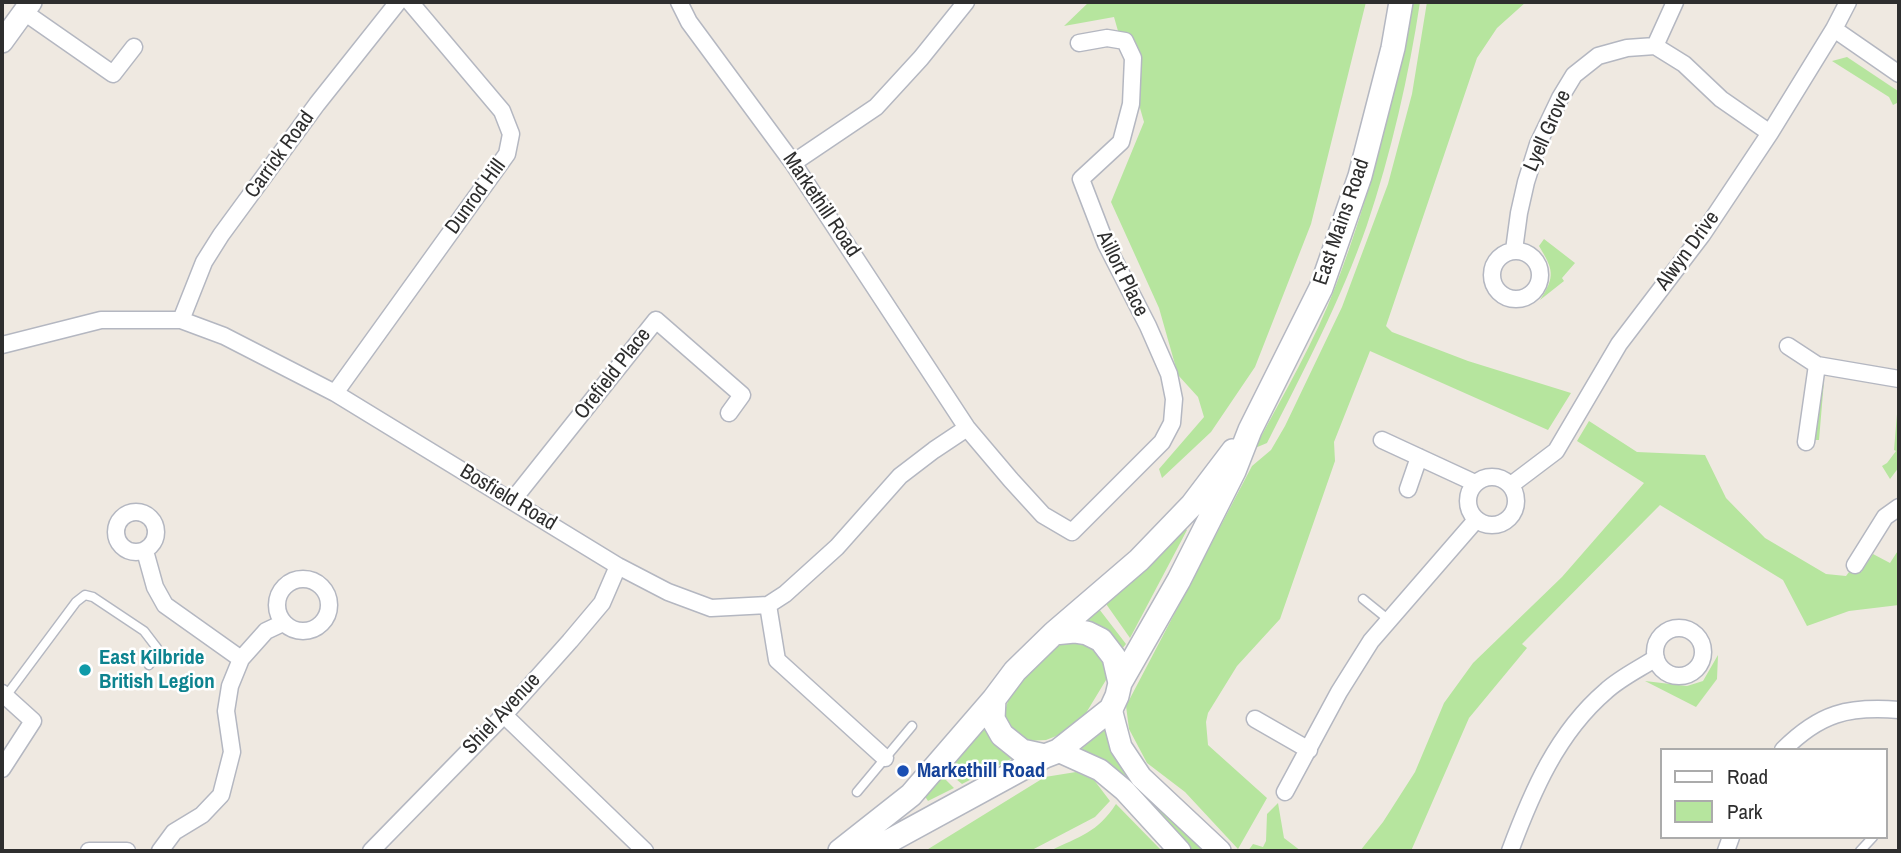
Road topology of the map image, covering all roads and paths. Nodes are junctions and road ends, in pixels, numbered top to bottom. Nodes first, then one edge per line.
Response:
1 (398, 2) edge
2 (410, 2) edge
3 (679, 2) edge
4 (966, 2) edge
5 (1401, 2) edge
6 (1675, 2) edge
7 (1848, 2) edge
8 (27, 7) edge
9 (1834, 29) junction
10 (2, 42) edge
11 (1079, 43) dead end
12 (1655, 46) junction
13 (134, 47) dead end
14 (1899, 74) edge
15 (1770, 133) junction
16 (793, 163) junction
17 (1514, 250) dead end
18 (181, 320) junction
19 (2, 345) edge
20 (1788, 346) dead end
21 (1817, 365) junction
22 (1899, 379) edge
23 (335, 393) junction
24 (729, 412) dead end
25 (967, 428) junction
26 (1250, 430) junction
27 (1382, 440) dead end
28 (1806, 442) dead end
29 (1419, 457) junction
30 (1475, 482) junction
31 (1511, 485) junction
32 (1408, 489) dead end
33 (512, 500) junction
34 (1899, 507) edge
35 (1476, 520) junction
36 (1072, 532) joint
37 (145, 551) dead end
38 (1855, 565) dead end
39 (618, 566) junction
40 (1363, 599) dead end
41 (768, 605) junction
42 (1389, 620) junction
43 (283, 622) dead end
44 (1054, 633) junction
45 (1656, 658) dead end
46 (241, 659) junction
47 (149, 665) dead end
48 (1120, 683) junction
49 (4, 694) edge
50 (995, 699) junction
51 (1111, 709) junction
52 (1899, 710) edge
53 (504, 715) junction
54 (1255, 719) dead end
55 (912, 726) dead end
56 (1785, 748) edge
57 (1309, 750) junction
58 (1051, 753) junction
59 (885, 758) junction
60 (2, 769) edge
61 (857, 792) dead end
62 (1285, 792) dead end
63 (89, 851) edge
64 (127, 851) edge
65 (160, 851) edge
66 (371, 851) edge
67 (645, 851) edge
68 (841, 851) edge
69 (870, 851) edge
70 (1180, 851) edge
71 (1220, 851) edge
72 (1510, 851) edge

1 - 18 street, Carrick Road
2 - 23 street, Dunrod Hill
3 - 16 street, Markethill Road
4 - 16 street
5 - 26 main road, East Mains Road
6 - 12 street
7 - 9 street, Alwyn Drive
8 - 10 street
8 - 13 street
9 - 14 street
9 - 15 street, Alwyn Drive
11 - 36 street, Aillort Place
12 - 15 street
12 - 17 street, Lyell Grove
15 - 31 street, Alwyn Drive
16 - 25 street, Markethill Road
18 - 19 street, Bosfield Road
18 - 23 street, Bosfield Road
20 - 21 street
21 - 22 street
21 - 28 street
23 - 33 street, Bosfield Road
24 - 33 street, Orefield Place
25 - 36 street, Markethill Road
25 - 41 street
26 - 44 main road, East Mains Road
26 - 48 main road, East Mains Road
27 - 29 street
29 - 30 street
29 - 32 street
30 - 31 street
30 - 35 street
31 - 35 street
33 - 39 street, Bosfield Road
34 - 38 street
35 - 42 street
37 - 46 street
39 - 41 street, Bosfield Road
39 - 53 street, Shiel Avenue
40 - 42 lane
41 - 59 street
42 - 57 street
43 - 46 street
44 - 48 main road
44 - 50 main road
45 - 72 street
46 - 65 street
47 - 49 lane
48 - 51 main road
49 - 60 street
50 - 58 main road
50 - 68 main road
51 - 58 main road
51 - 71 street
52 - 56 street
53 - 66 street, Shiel Avenue
53 - 67 street
54 - 57 street
55 - 59 lane
57 - 62 street
58 - 69 main road
58 - 70 street
59 - 61 lane
63 - 64 street

